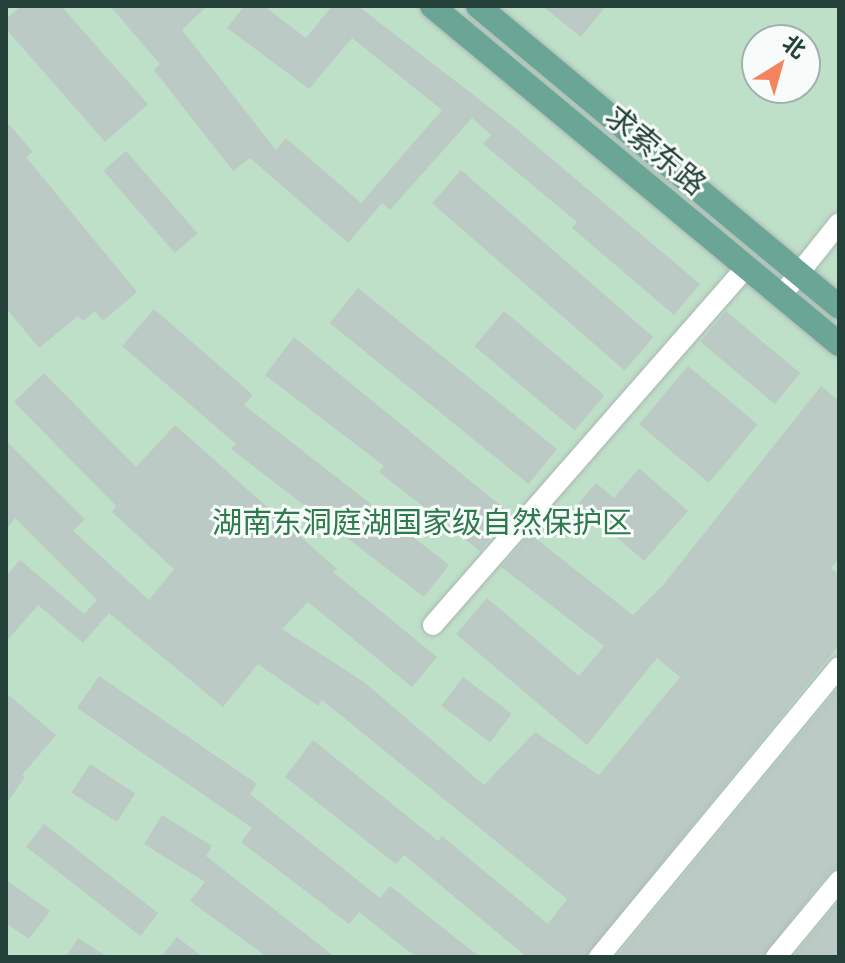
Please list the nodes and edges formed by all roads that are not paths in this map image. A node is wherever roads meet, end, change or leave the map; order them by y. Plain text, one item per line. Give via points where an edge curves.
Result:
1 (432, 6) edge
2 (478, 6) edge
3 (839, 223) edge
4 (746, 267) junction
5 (799, 274) junction
6 (781, 296) junction
7 (839, 307) edge
8 (839, 344) edge
9 (433, 625) dead end
10 (839, 667) edge
11 (839, 881) edge
12 (599, 957) edge
13 (776, 957) edge

1 - 4 main road, 求索东路
2 - 5 main road, 求索东路
3 - 5 street
4 - 6 main road, 求索东路
4 - 9 street
5 - 6 street
5 - 7 main road, 求索东路
6 - 8 main road, 求索东路
10 - 12 street
11 - 13 street

